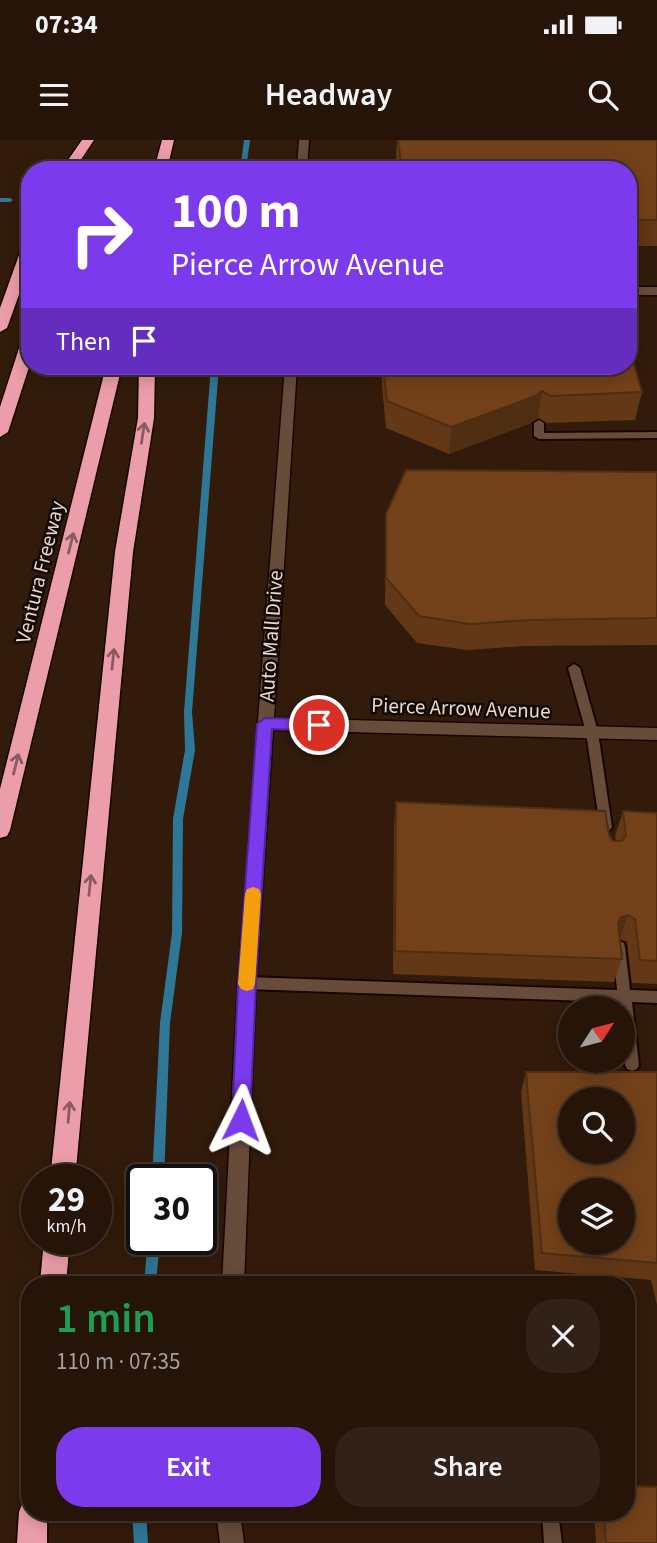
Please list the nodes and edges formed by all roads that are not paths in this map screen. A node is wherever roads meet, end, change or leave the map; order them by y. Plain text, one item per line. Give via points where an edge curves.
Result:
1 (88, 140) edge
2 (93, 140) edge
3 (167, 140) edge
4 (304, 140) edge
5 (73, 161) edge
6 (87, 161) edge
7 (162, 161) edge
8 (303, 161) edge
9 (21, 269) edge
10 (637, 291) edge
11 (657, 291) edge
12 (0, 328) edge
13 (21, 367) edge
14 (112, 375) edge
15 (147, 375) edge
16 (290, 375) edge
17 (539, 423) dead end
18 (0, 432) edge
19 (657, 435) edge
20 (574, 668) dead end
21 (265, 724) junction
22 (592, 732) junction
23 (657, 734) edge
24 (0, 830) edge
25 (608, 845) edge
26 (619, 947) edge
27 (247, 983) junction
28 (624, 996) joint
29 (635, 996) edge
30 (657, 997) edge
31 (64, 1164) edge
32 (56, 1255) edge
33 (54, 1276) edge
34 (233, 1276) edge
35 (33, 1521) edge
36 (229, 1521) edge
37 (551, 1521) edge
38 (32, 1543) edge
39 (232, 1543) edge
40 (553, 1543) edge

1 - 5 highway
2 - 6 highway
3 - 7 highway
4 - 8 street
9 - 12 highway
10 - 11 street
13 - 18 highway
24 -> 14 highway, Ventura Freeway
31 -> 15 highway via 124,551 146,418
16 - 21 street, Auto Mall Drive
17 - 19 lane via 539,436
20 - 22 lane
21 - 22 street, Pierce Arrow Avenue
21 - 27 street, Auto Mall Drive
22 - 23 street, Pierce Arrow Avenue
22 - 25 lane
26 - 28 lane
27 - 28 lane
27 - 34 street, Auto Mall Drive
29 - 30 lane
32 - 33 highway
35 - 38 highway
36 - 39 street
37 - 40 lane

